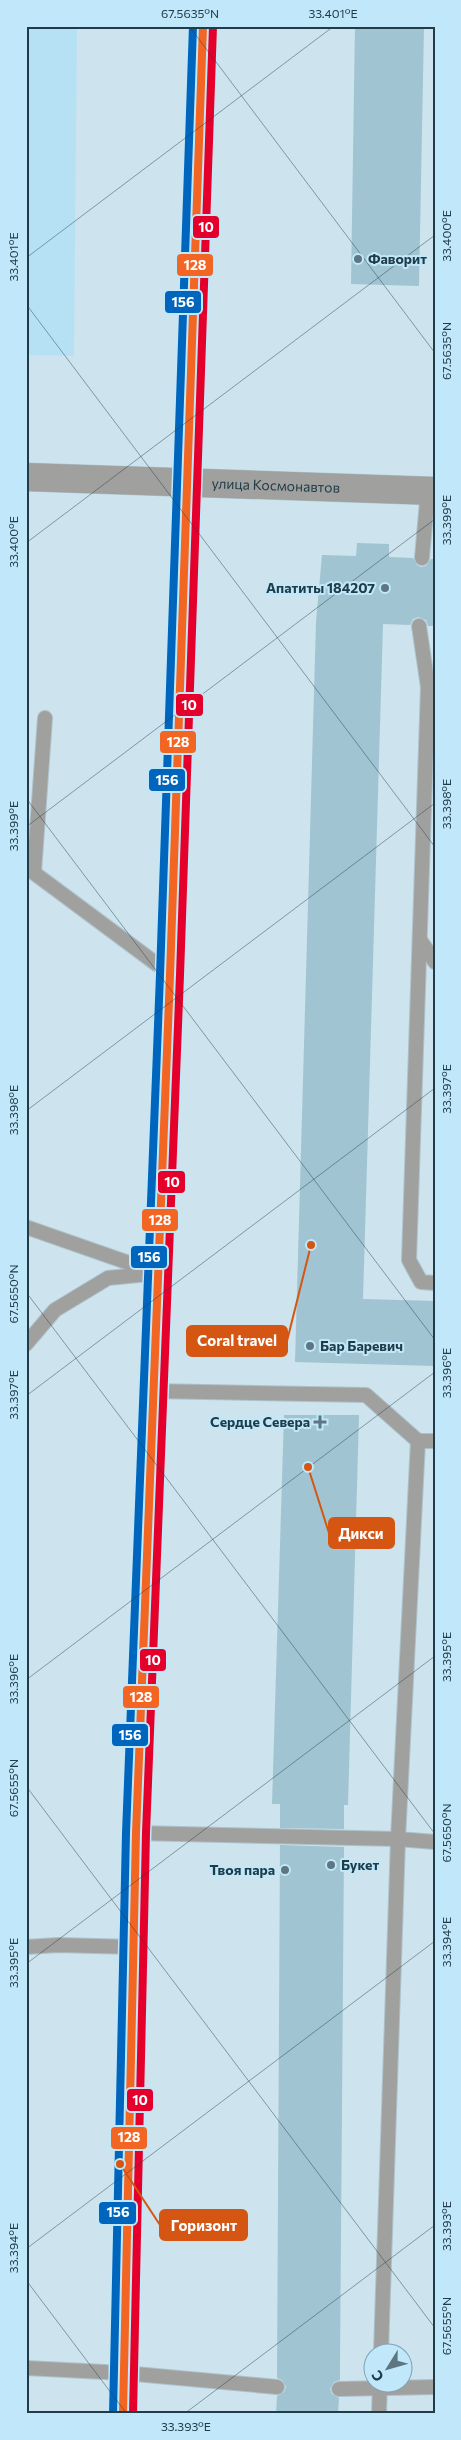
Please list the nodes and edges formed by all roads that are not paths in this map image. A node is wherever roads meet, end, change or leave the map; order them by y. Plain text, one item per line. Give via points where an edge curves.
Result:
1 (203, 26) edge
2 (26, 477) edge
3 (188, 483) junction
4 (432, 490) edge
5 (422, 558) dead end
6 (419, 626) dead end
7 (431, 687) edge
8 (45, 718) dead end
9 (30, 870) edge
10 (420, 940) junction
11 (435, 962) edge
12 (170, 975) junction
13 (26, 1227) edge
14 (159, 1273) junction
15 (435, 1283) edge
16 (26, 1344) edge
17 (154, 1391) junction
18 (418, 1441) junction
19 (435, 1442) edge
20 (136, 1833) junction
21 (398, 1839) junction
22 (435, 1842) edge
23 (26, 1947) edge
24 (134, 1948) junction
25 (381, 2342) edge
26 (26, 2368) edge
27 (124, 2373) junction
28 (414, 2386) edge
29 (277, 2387) dead end
30 (364, 2387) edge
31 (435, 2387) edge
32 (339, 2389) dead end
33 (380, 2392) edge
34 (123, 2414) edge
35 (379, 2414) edge

1 - 3 street
2 - 3 street, улица Космонавтов
3 - 4 street, улица Космонавтов
3 - 12 street
4 - 5 lane
6 - 7 lane
7 - 10 lane
8 - 9 lane
9 - 12 lane
10 - 11 lane
10 - 15 lane via 409,1260 421,1282
12 - 14 street
13 - 14 lane
14 - 16 lane via 108,1278 55,1310
14 - 17 street
17 - 18 lane via 366,1395
17 - 20 street
18 - 19 lane
18 - 21 lane
20 - 21 lane
20 - 24 street
21 - 22 lane
21 - 25 lane
23 - 24 lane
24 - 27 street
26 - 27 lane
27 - 29 lane
27 - 34 street
28 - 31 lane
30 - 32 lane
33 - 35 lane

